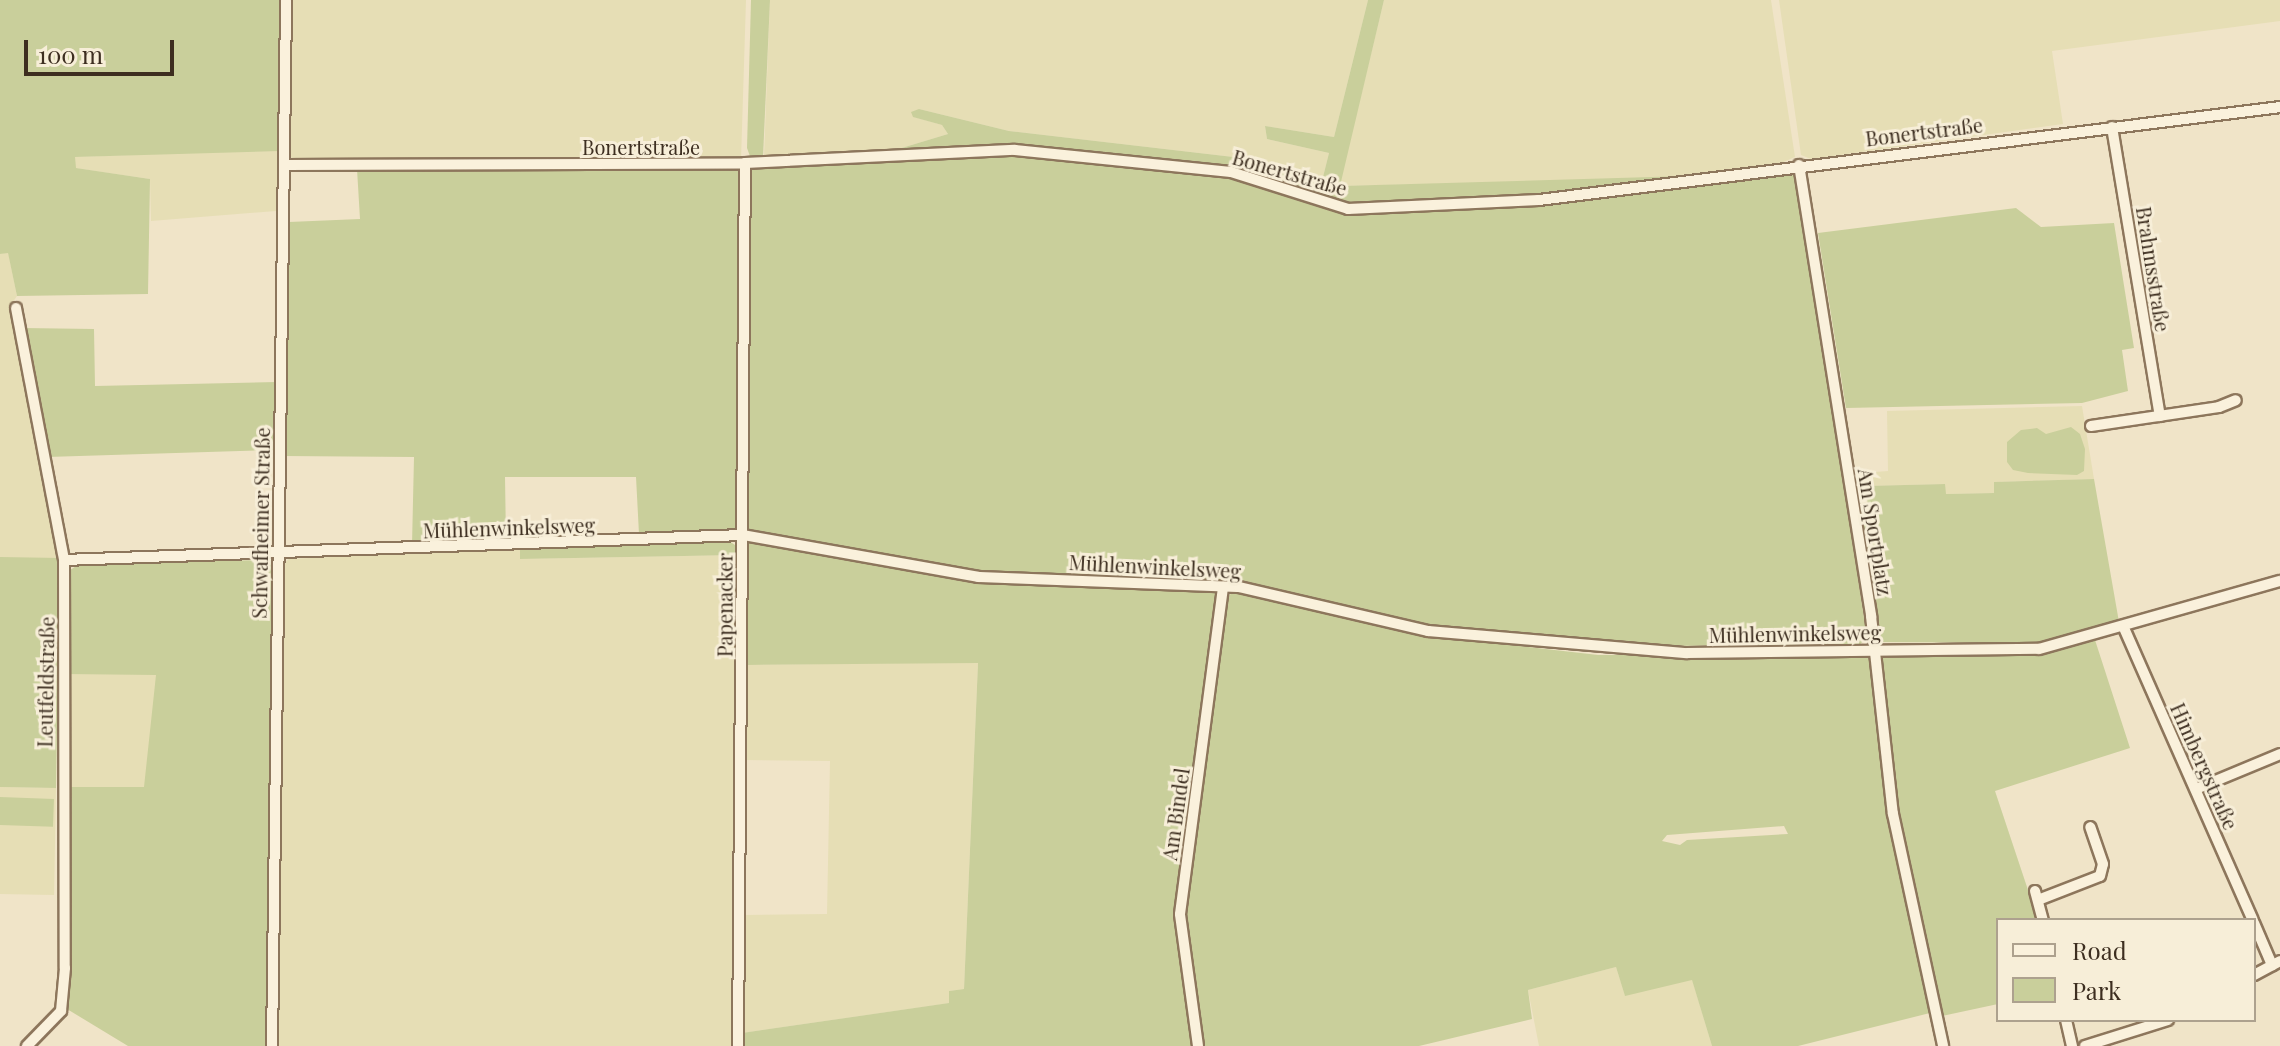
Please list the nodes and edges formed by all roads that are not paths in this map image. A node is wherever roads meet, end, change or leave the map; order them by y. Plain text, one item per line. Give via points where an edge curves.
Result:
1 (286, 0) edge
2 (2280, 107) edge
3 (2112, 127) junction
4 (745, 163) junction
5 (285, 165) junction
6 (1799, 165) junction
7 (16, 308) dead end
8 (2236, 400) dead end
9 (2160, 416) junction
10 (2091, 426) dead end
11 (743, 535) junction
12 (277, 554) junction
13 (64, 560) junction
14 (2280, 581) edge
15 (1223, 587) junction
16 (2124, 628) junction
17 (1874, 649) junction
18 (2280, 754) edge
19 (2196, 789) junction
20 (2090, 827) dead end
21 (2042, 918) edge
22 (2251, 918) edge
23 (2256, 927) edge
24 (2276, 963) edge
25 (2256, 974) edge
26 (2066, 1022) edge
27 (2162, 1022) edge
28 (27, 1046) edge
29 (272, 1046) edge
30 (738, 1046) edge
31 (1198, 1046) edge
32 (1943, 1046) edge
33 (2072, 1046) edge
34 (2085, 1046) edge

1 - 5 street, Schwafheimer Straße
2 - 3 street, Bonertstraße
3 - 6 street, Bonertstraße
3 - 9 street, Brahmsstraße
4 - 5 street, Bonertstraße
4 - 6 street, Bonertstraße via 1015,150 1231,172 1348,209 1539,200
4 - 11 street, Papenacker
5 - 12 street, Schwafheimer Straße
6 - 17 street, Am Sportplatz
7 - 13 street, Leutfeldstraße
8 - 9 street
9 - 10 street
11 - 12 street, Mühlenwinkelsweg
11 - 15 street, Mühlenwinkelsweg via 978,577
11 - 30 street, Papenacker
12 - 13 street, Mühlenwinkelsweg
12 - 29 street, Schwafheimer Straße
13 - 28 street, Leutfeldstraße via 65,968 61,1011
14 - 16 street, Mühlenwinkelsweg
15 - 17 street, Mühlenwinkelsweg via 1428,631 1498,640 1687,653
15 - 31 street, Am Bindel via 1180,914
16 - 17 street, Mühlenwinkelsweg via 2039,649
16 - 19 street, Himbergstraße
17 - 32 street, Am Sportplatz via 1893,814
18 - 19 street
19 - 22 street, Himbergstraße
20 - 21 street via 2103,864 2100,876 2036,896
23 - 24 street, Himbergstraße
24 - 25 street
26 - 33 street
27 - 34 street

